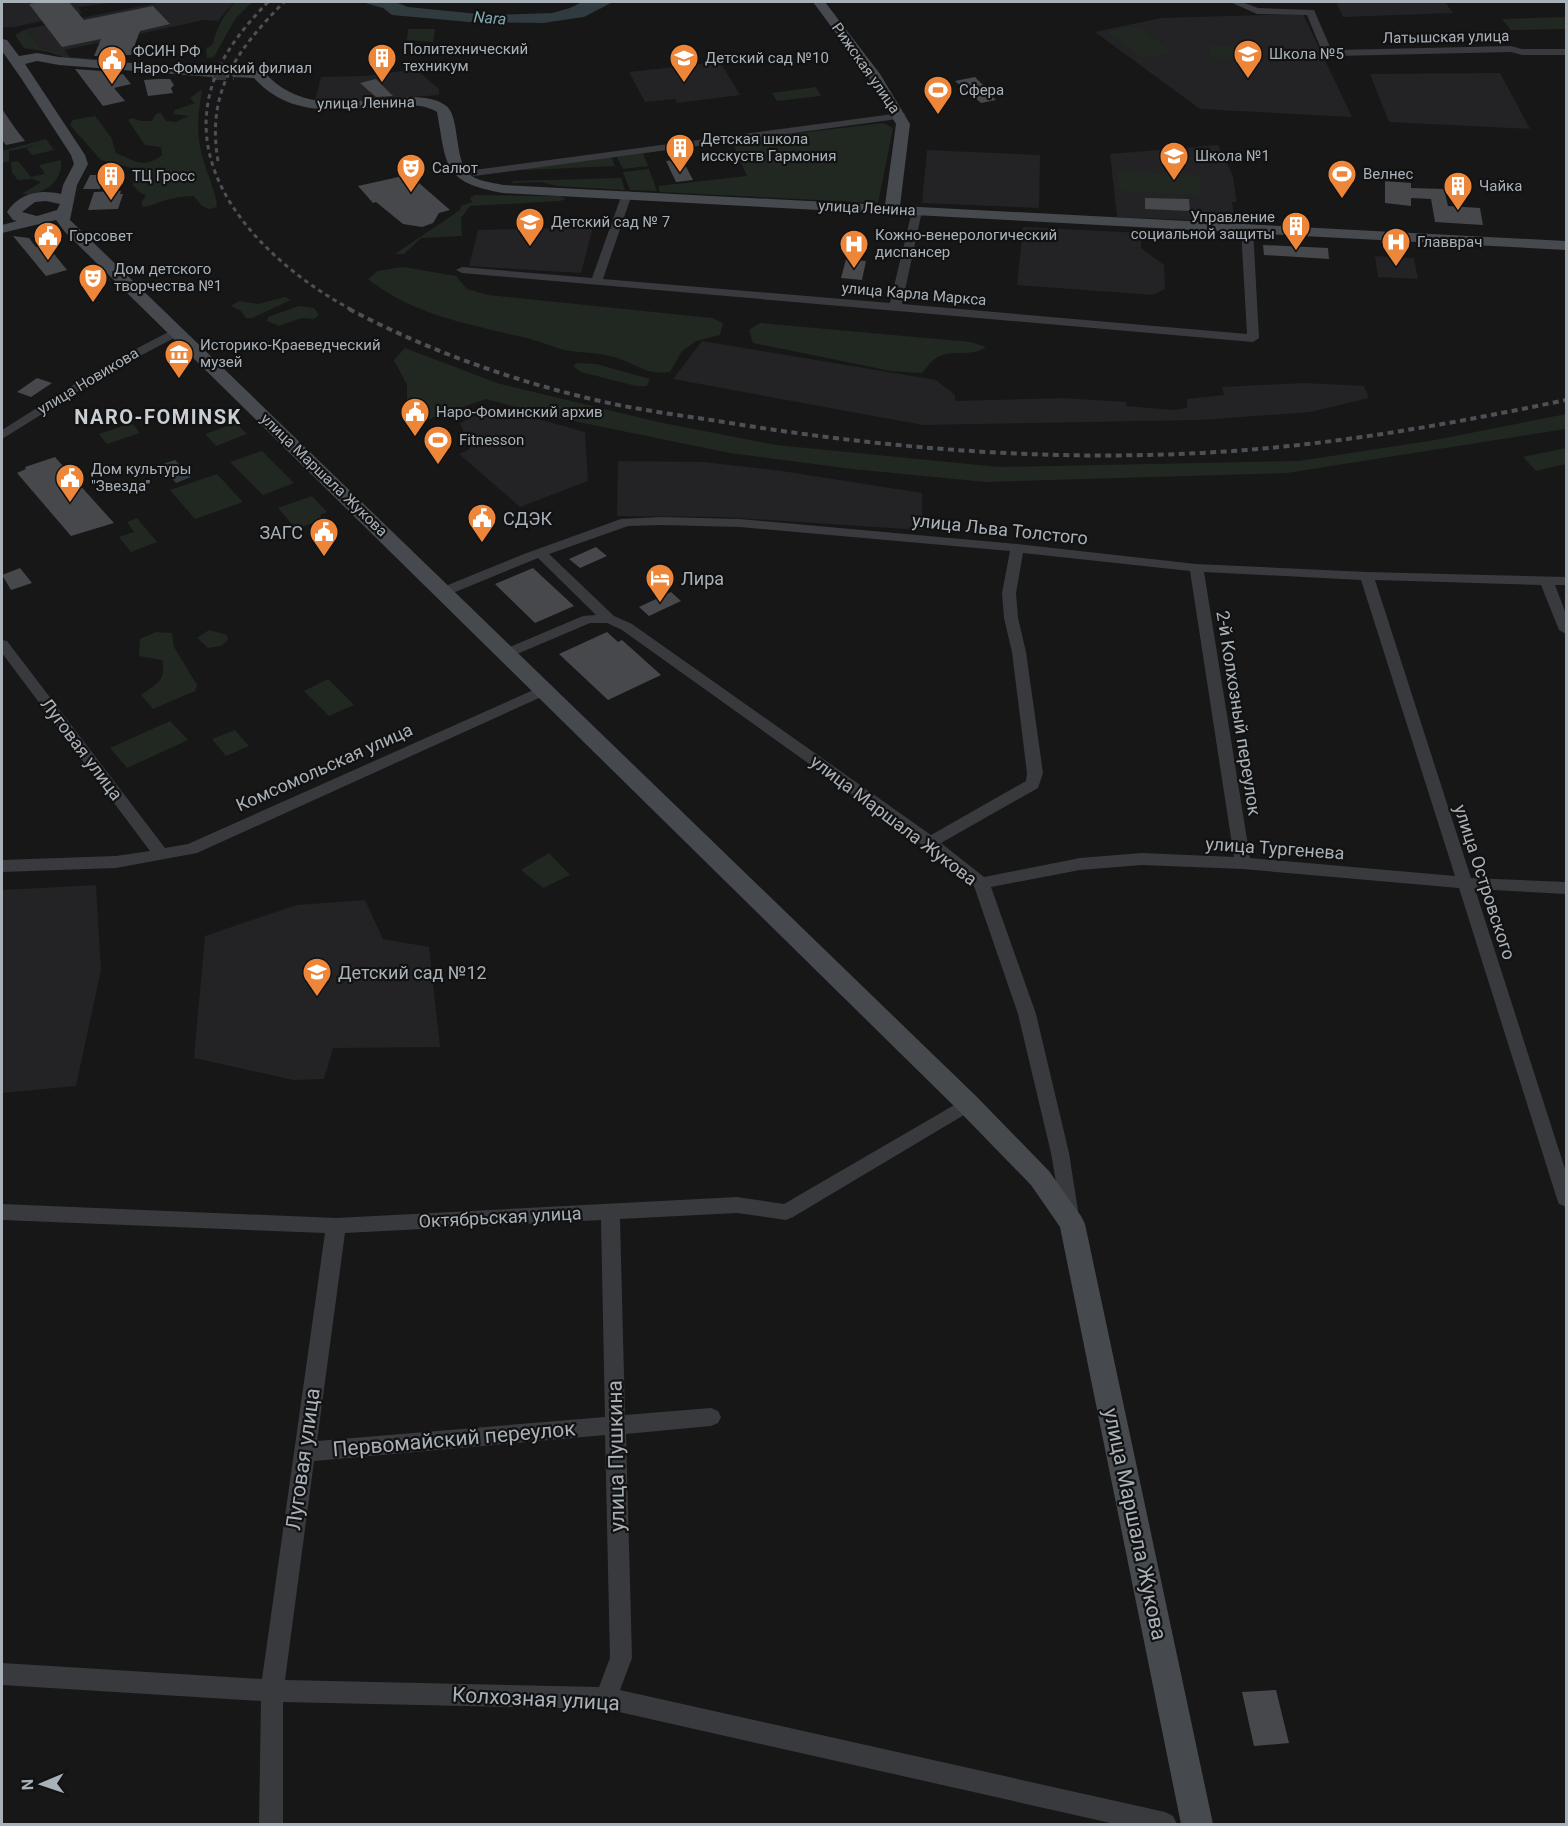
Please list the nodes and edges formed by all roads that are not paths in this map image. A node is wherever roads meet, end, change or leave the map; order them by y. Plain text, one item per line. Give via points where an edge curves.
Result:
1 (819, 2) edge
2 (1235, 2) edge
3 (1566, 52) edge
4 (26, 61) edge
5 (212, 73) tunnel mouth
6 (234, 73) tunnel mouth
7 (901, 116) junction
8 (474, 173) dead end
9 (70, 185) junction
10 (627, 194) junction
11 (46, 196) junction
12 (892, 209) junction
13 (917, 211) junction
14 (64, 212) junction
15 (9, 224) edge
16 (1247, 229) junction
17 (1566, 246) edge
18 (462, 270) dead end
19 (597, 280) junction
20 (895, 308) junction
21 (176, 332) junction
22 (2, 435) edge
23 (1017, 548) junction
24 (540, 553) junction
25 (1196, 568) junction
26 (1367, 576) junction
27 (1546, 580) junction
28 (1566, 581) edge
29 (443, 592) junction
30 (609, 619) junction
31 (1566, 630) edge
32 (2, 644) edge
33 (505, 654) junction
34 (543, 691) junction
35 (930, 842) junction
36 (162, 855) junction
37 (1243, 863) junction
38 (2, 866) edge
39 (981, 883) junction
40 (1465, 883) junction
41 (1566, 888) edge
42 (968, 1104) junction
43 (1566, 1199) edge
44 (610, 1211) junction
45 (2, 1212) edge
46 (1072, 1224) junction
47 (336, 1227) junction
48 (711, 1417) dead end
49 (615, 1425) junction
50 (304, 1452) junction
51 (2, 1674) edge
52 (272, 1691) junction
53 (606, 1698) junction
54 (271, 1824) edge
55 (1165, 1824) edge
56 (1197, 1824) edge

1 - 7 street, Рижская улица
2 - 3 street, Латышская улица via 1257,11 1311,12 1326,49 1335,53 1511,49
4 - 5 street
4 - 9 street via 78,155 81,164
6 - 10 street, улица Ленина via 258,74 279,94 314,105 406,101 435,104 444,110 461,175 477,184 503,189
7 - 8 street
7 - 12 street, Рижская улица
9 - 11 street
9 - 14 street
10 - 12 street, улица Ленина
10 - 19 street
11 - 14 street via 56,197
11 - 15 street via 24,201 15,209
12 - 13 street, улица Ленина
13 - 16 street, улица Ленина
13 - 20 street
14 - 15 street via 40,221
14 - 21 street, улица Маршала Жукова
16 - 17 street, улица Ленина
16 - 20 street, улица Карла Маркса via 1253,338
18 - 19 street, улица Карла Маркса
19 - 20 street, улица Карла Маркса
21 - 22 street, улица Новикова via 96,374
21 - 29 street, улица Маршала Жукова
23 - 24 street, улица Льва Толстого via 740,523 661,521 626,522
23 - 25 street, улица Льва Толстого
23 - 35 street via 1009,593 1035,773 1033,784
24 - 29 street, улица Льва Толстого
24 - 30 street, улица Маршала Жукова
25 - 26 street, улица Льва Толстого
25 - 37 street, 2-й Колхозный переулок
26 - 27 street, улица Льва Толстого
26 - 40 street, улица Островского
27 - 28 street, улица Льва Толстого
27 - 31 street
29 - 33 street, улица Маршала Жукова
30 - 33 street via 588,619
30 - 35 street, улица Маршала Жукова via 635,632
32 - 36 street, Луговая улица
33 - 34 street, улица Маршала Жукова
34 - 36 street, Комсомольская улица via 191,849
34 - 42 street, улица Маршала Жукова
35 - 39 street, улица Маршала Жукова
36 - 38 street, Комсомольская улица via 116,862
37 - 39 street, улица Тургенева via 1142,859 1080,864
37 - 40 street, улица Тургенева
39 - 46 street, улица Маршала Жукова via 1027,1014 1060,1153
40 - 41 street, улица Тургенева
40 - 43 street, улица Островского
42 - 44 street, Октябрьская улица via 786,1212 737,1205
42 - 46 street, улица Маршала Жукова via 1040,1178
44 - 47 street, Октябрьская улица
44 - 49 street, улица Пушкина
45 - 47 street, Октябрьская улица
46 - 56 street, улица Маршала Жукова
47 - 50 street, Луговая улица
48 - 49 street, Первомайский переулок
49 - 50 street, Первомайский переулок
49 - 53 street, улица Пушкина via 621,1658
50 - 52 street, Луговая улица
51 - 52 street, Колхозная улица
52 - 53 street, Колхозная улица
52 - 54 street, Луговая улица
53 - 55 street, Колхозная улица

